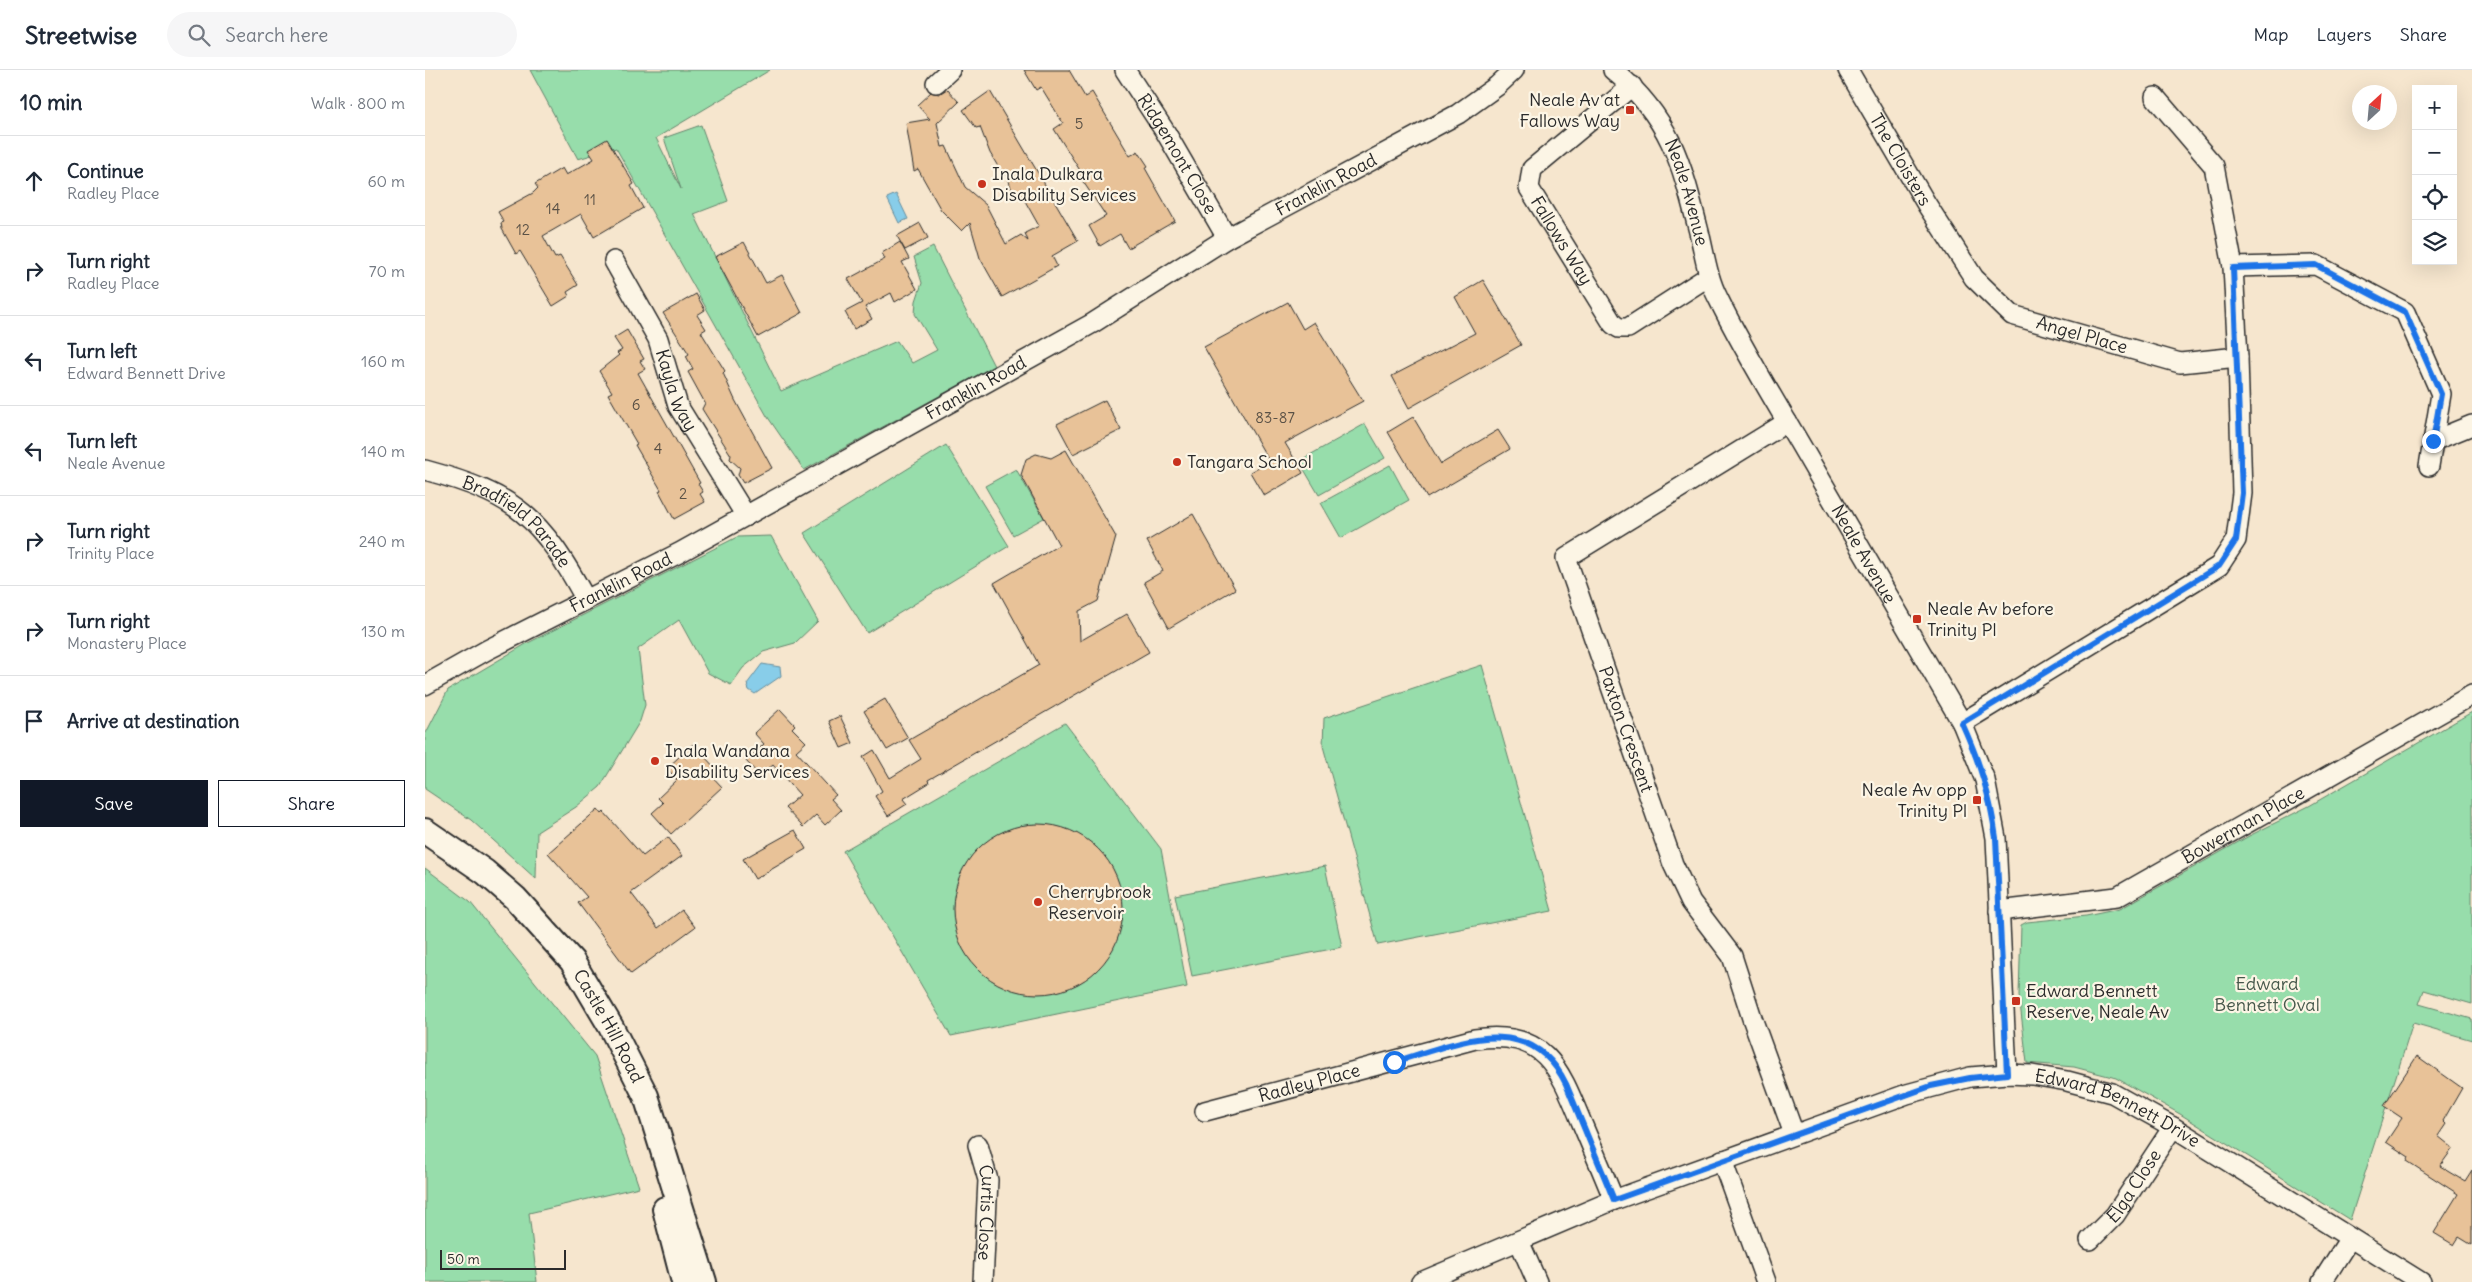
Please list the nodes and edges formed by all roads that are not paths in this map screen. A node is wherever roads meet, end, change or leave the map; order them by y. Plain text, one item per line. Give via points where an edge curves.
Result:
1 (950, 70) edge
2 (1125, 70) edge
3 (1514, 70) edge
4 (1613, 70) edge
5 (1848, 70) edge
6 (936, 83) dead end
7 (1632, 86) junction
8 (2155, 97) dead end
9 (1227, 238) junction
10 (1956, 247) joint
11 (614, 261) dead end
12 (2233, 268) junction
13 (1709, 276) junction
14 (2238, 357) junction
15 (1787, 422) junction
16 (2472, 425) edge
17 (2433, 441) junction
18 (2429, 466) dead end
19 (425, 470) edge
20 (745, 516) junction
21 (586, 600) junction
22 (425, 685) edge
23 (2472, 695) edge
24 (1962, 723) junction
25 (425, 831) edge
26 (425, 850) edge
27 (1999, 911) junction
28 (2007, 1074) junction
29 (1205, 1112) dead end
30 (2173, 1127) junction
31 (1794, 1134) junction
32 (978, 1145) dead end
33 (1722, 1160) junction
34 (1614, 1200) junction
35 (2350, 1238) junction
36 (1519, 1240) junction
37 (2090, 1240) dead end
38 (684, 1282) edge
39 (704, 1282) edge
40 (983, 1282) edge
41 (1421, 1282) edge
42 (1537, 1282) edge
43 (1766, 1282) edge
44 (2322, 1282) edge
45 (2421, 1282) edge

1 - 6 street
2 - 9 street, Ridgemont Close
3 - 9 street, Franklin Road via 1458,114
4 - 7 street, Neale Avenue
5 - 10 street, The Cloisters via 1927,205
7 - 13 street, Neale Avenue via 1663,126 1677,153
7 - 13 street, Fallows Way via 1532,169 1529,188 1613,324 1619,328 1628,328
8 - 12 street via 2214,166
9 - 20 street, Franklin Road via 1093,323
10 - 14 street, Angel Place via 1974,278 2012,315 2180,363
11 - 20 street, Kayla Way via 658,339 678,406
12 - 14 street
12 - 17 street via 2316,265 2405,312 2441,394
13 - 15 street, Neale Avenue via 1717,297
14 - 24 street via 2242,493 2236,540 2219,566
15 - 24 street, Neale Avenue
15 - 31 street, Paxton Crescent via 1566,558 1673,864 1691,902 1732,956
16 - 17 street
17 - 18 street
19 - 21 street, Bradfield Parade via 489,491 524,513 557,549
20 - 21 street, Franklin Road
21 - 22 street, Franklin Road
23 - 27 street, Bowerman Place via 2117,897
24 - 27 street, Neale Avenue via 1992,806
25 - 39 main road, Castle Hill Road via 485,872 515,898 572,961 646,1096
26 - 38 main road, Castle Hill Road via 479,887 539,946 562,974 613,1062 633,1106 656,1174
27 - 28 street, Neale Avenue
28 - 30 street, Edward Bennett Drive via 2067,1081 2111,1092
28 - 31 street, Edward Bennett Drive via 1931,1086
29 - 34 street, Radley Place via 1475,1039 1506,1037 1542,1053 1560,1072
30 - 35 street, Edward Bennett Drive
30 - 37 street, Elga Close via 2115,1215
31 - 33 street, Edward Bennett Drive
32 - 40 street, Curtis Close via 989,1180
33 - 34 street, Edward Bennett Drive
33 - 43 street
34 - 36 street, Edward Bennett Drive
35 - 44 street
35 - 45 street, Edward Bennett Drive
36 - 41 street, Edward Bennett Drive
36 - 42 street

